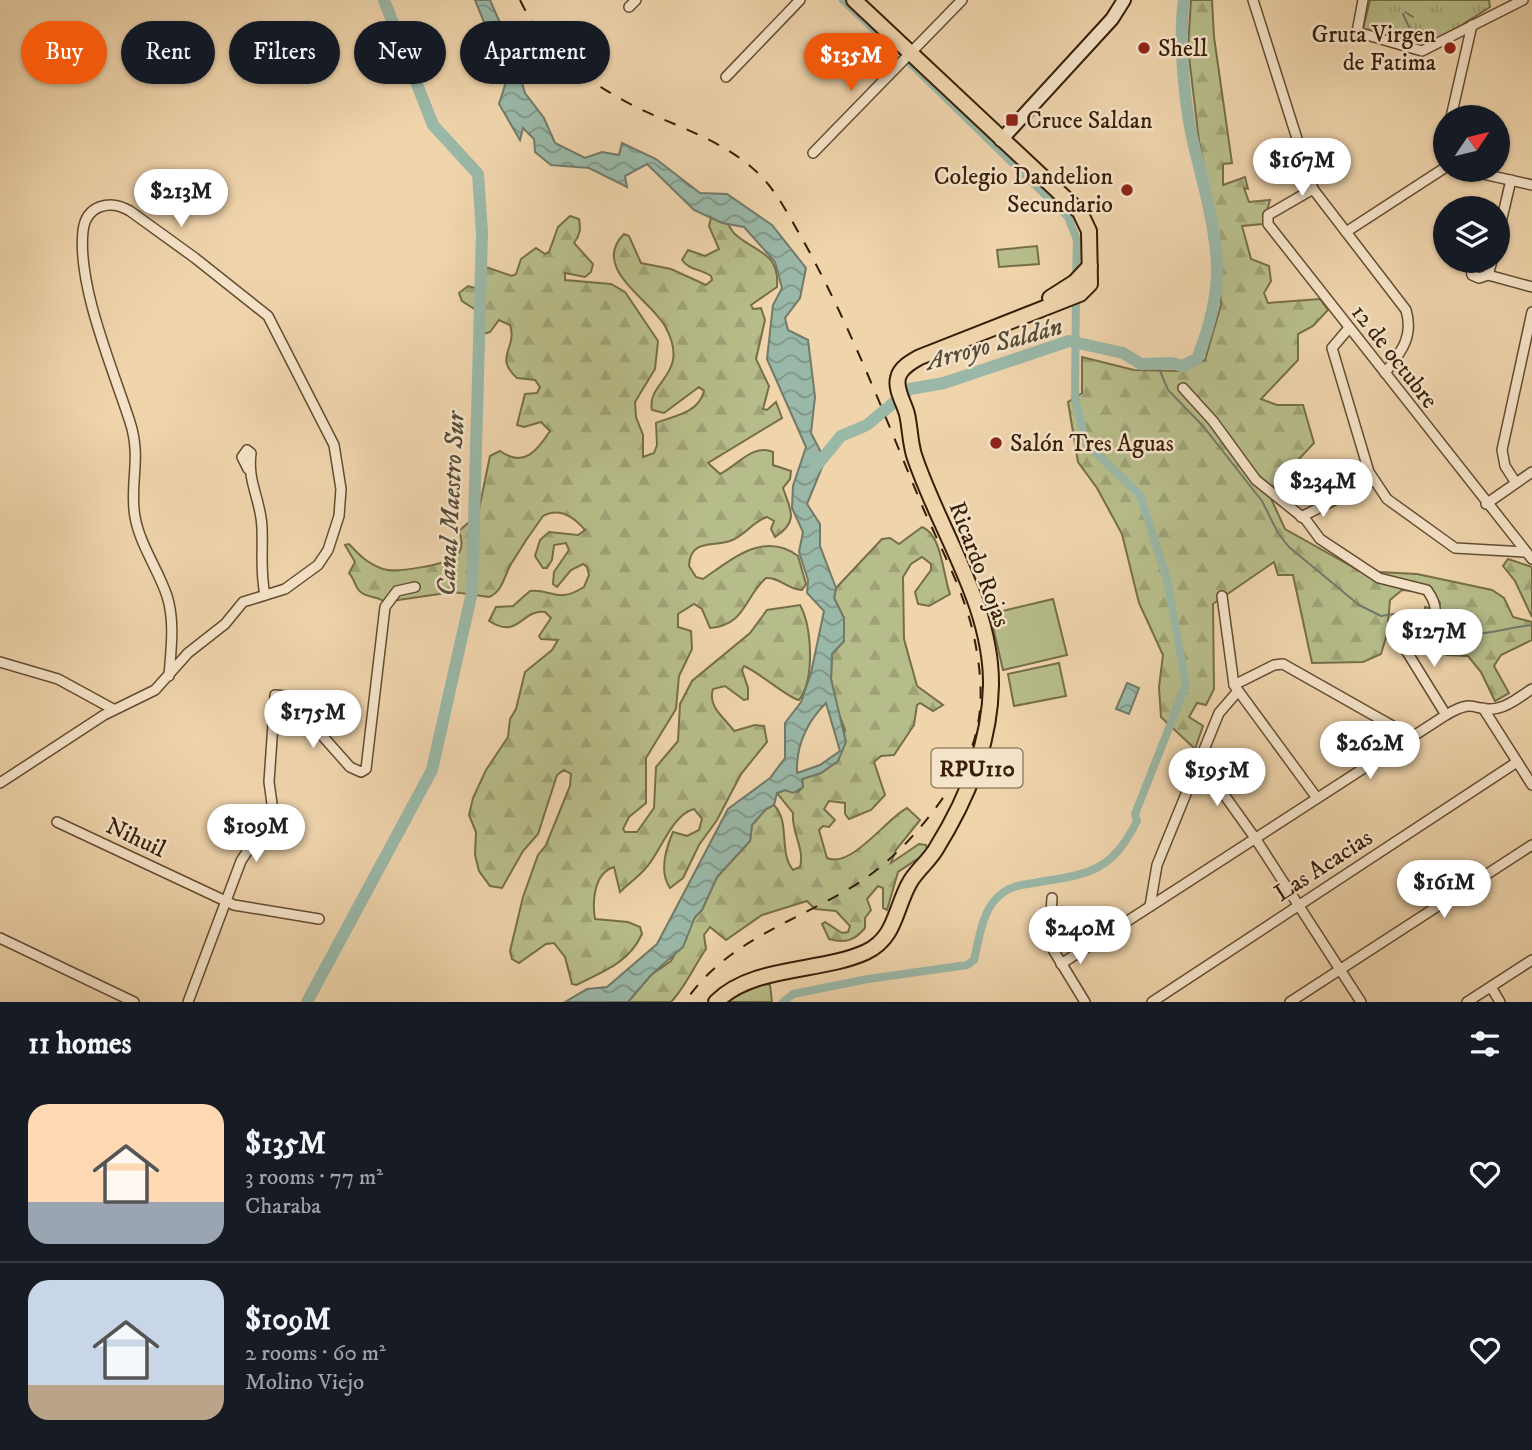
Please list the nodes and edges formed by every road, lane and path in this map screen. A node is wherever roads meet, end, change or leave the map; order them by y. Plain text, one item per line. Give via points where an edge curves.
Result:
1 (800, 0) edge
2 (854, 0) edge
3 (962, 0) edge
4 (1124, 0) edge
5 (1253, 0) edge
6 (1363, 0) edge
7 (1523, 0) edge
8 (1472, 25) junction
9 (910, 53) junction
10 (726, 77) dead end
11 (1454, 105) edge
12 (1001, 140) junction
13 (813, 153) dead end
14 (1433, 175) edge
15 (1511, 180) joint
16 (1532, 185) edge
17 (1313, 189) junction
18 (1507, 196) edge
19 (1346, 232) junction
20 (1472, 273) edge
21 (1488, 275) joint
22 (1532, 287) edge
23 (1532, 312) edge
24 (1349, 328) junction
25 (1385, 373) junction
26 (1183, 388) dead end
27 (248, 469) dead end
28 (1532, 472) edge
29 (1372, 481) junction
30 (1516, 483) junction
31 (1486, 504) junction
32 (1301, 517) junction
33 (1529, 556) edge
34 (415, 587) dead end
35 (265, 594) junction
36 (1222, 596) dead end
37 (0, 662) edge
38 (169, 676) junction
39 (1236, 688) junction
40 (1532, 689) edge
41 (1483, 708) junction
42 (113, 709) junction
43 (1446, 715) junction
44 (1412, 737) junction
45 (1200, 761) junction
46 (1517, 762) junction
47 (4, 776) edge
48 (0, 783) edge
49 (1532, 785) edge
50 (1317, 798) junction
51 (57, 822) dead end
52 (1255, 838) junction
53 (1532, 845) edge
54 (1052, 898) dead end
55 (227, 902) junction
56 (1297, 905) junction
57 (1150, 906) junction
58 (319, 919) dead end
59 (0, 938) edge
60 (1532, 960) edge
61 (1061, 964) junction
62 (1339, 970) junction
63 (1490, 987) junction
64 (134, 1002) edge
65 (188, 1002) edge
66 (716, 1002) edge
67 (1085, 1002) edge
68 (1152, 1002) edge
69 (1290, 1002) edge
70 (1361, 1002) edge
71 (1467, 1002) edge
72 (1500, 1002) edge

1 - 10 street
2 - 9 main road
3 - 9 street
4 - 12 main road via 1112,19
5 - 17 street
6 - 8 street via 1357,32 1418,51
7 - 8 street
8 - 11 street
9 - 12 main road
9 - 13 street
12 - 66 main road, Ricardo Rojas / RPU110 via 1083,216 1090,266 1067,287 1006,321 912,361 900,372 897,384 914,454 986,640 990,703 978,765 936,849 909,883 895,921 877,945 852,957 744,984
14 - 19 street
15 - 16 street
15 - 18 street
17 - 19 street
17 - 24 street, 12 de octubre via 1268,215 1266,221
19 - 25 street via 1399,300 1409,320 1408,341
20 - 21 street via 1479,278
21 - 22 street
23 - 30 street via 1502,450
24 - 25 street, 12 de octubre
24 - 29 street via 1332,348
25 - 31 street, 12 de octubre
26 - 32 street via 1256,480
27 - 35 street via 261,516
28 - 30 street
29 - 32 street
29 - 33 street via 1387,499 1455,548
30 - 31 street
31 - 33 street, 12 de octubre
32 - 43 street via 1320,539 1379,578 1427,590 1434,608 1428,624 1407,636 1404,647
34 - 55 street via 397,591 385,607 366,769 361,772 350,766 282,693 275,695 269,789 273,811 244,854
35 - 38 street via 239,606
35 - 38 street via 291,586 318,565 328,550 341,505 334,446 265,312 130,211 102,205 85,220 84,259 104,343 133,430 136,523 170,608
36 - 39 street
37 - 42 street via 58,679
38 - 42 street via 147,695
39 - 44 street via 1283,664
39 - 45 street via 1224,704
39 - 50 street
40 - 41 street via 1502,708
41 - 43 street via 1466,704
41 - 46 street
42 - 47 street
43 - 44 street
44 - 50 street
45 - 52 street
45 - 57 street via 1157,865
46 - 49 street
46 - 56 street, Las Acacias
47 - 48 street
50 - 52 street
51 - 55 street, Nihuil
52 - 56 street
52 - 57 street
53 - 62 street
54 - 61 street via 1048,937
55 - 58 street, Nihuil
55 - 65 street
56 - 62 street
56 - 68 street, Las Acacias
57 - 61 street
59 - 64 street
60 - 63 street
61 - 67 street
62 - 69 street
62 - 70 street
63 - 71 street
63 - 72 street

